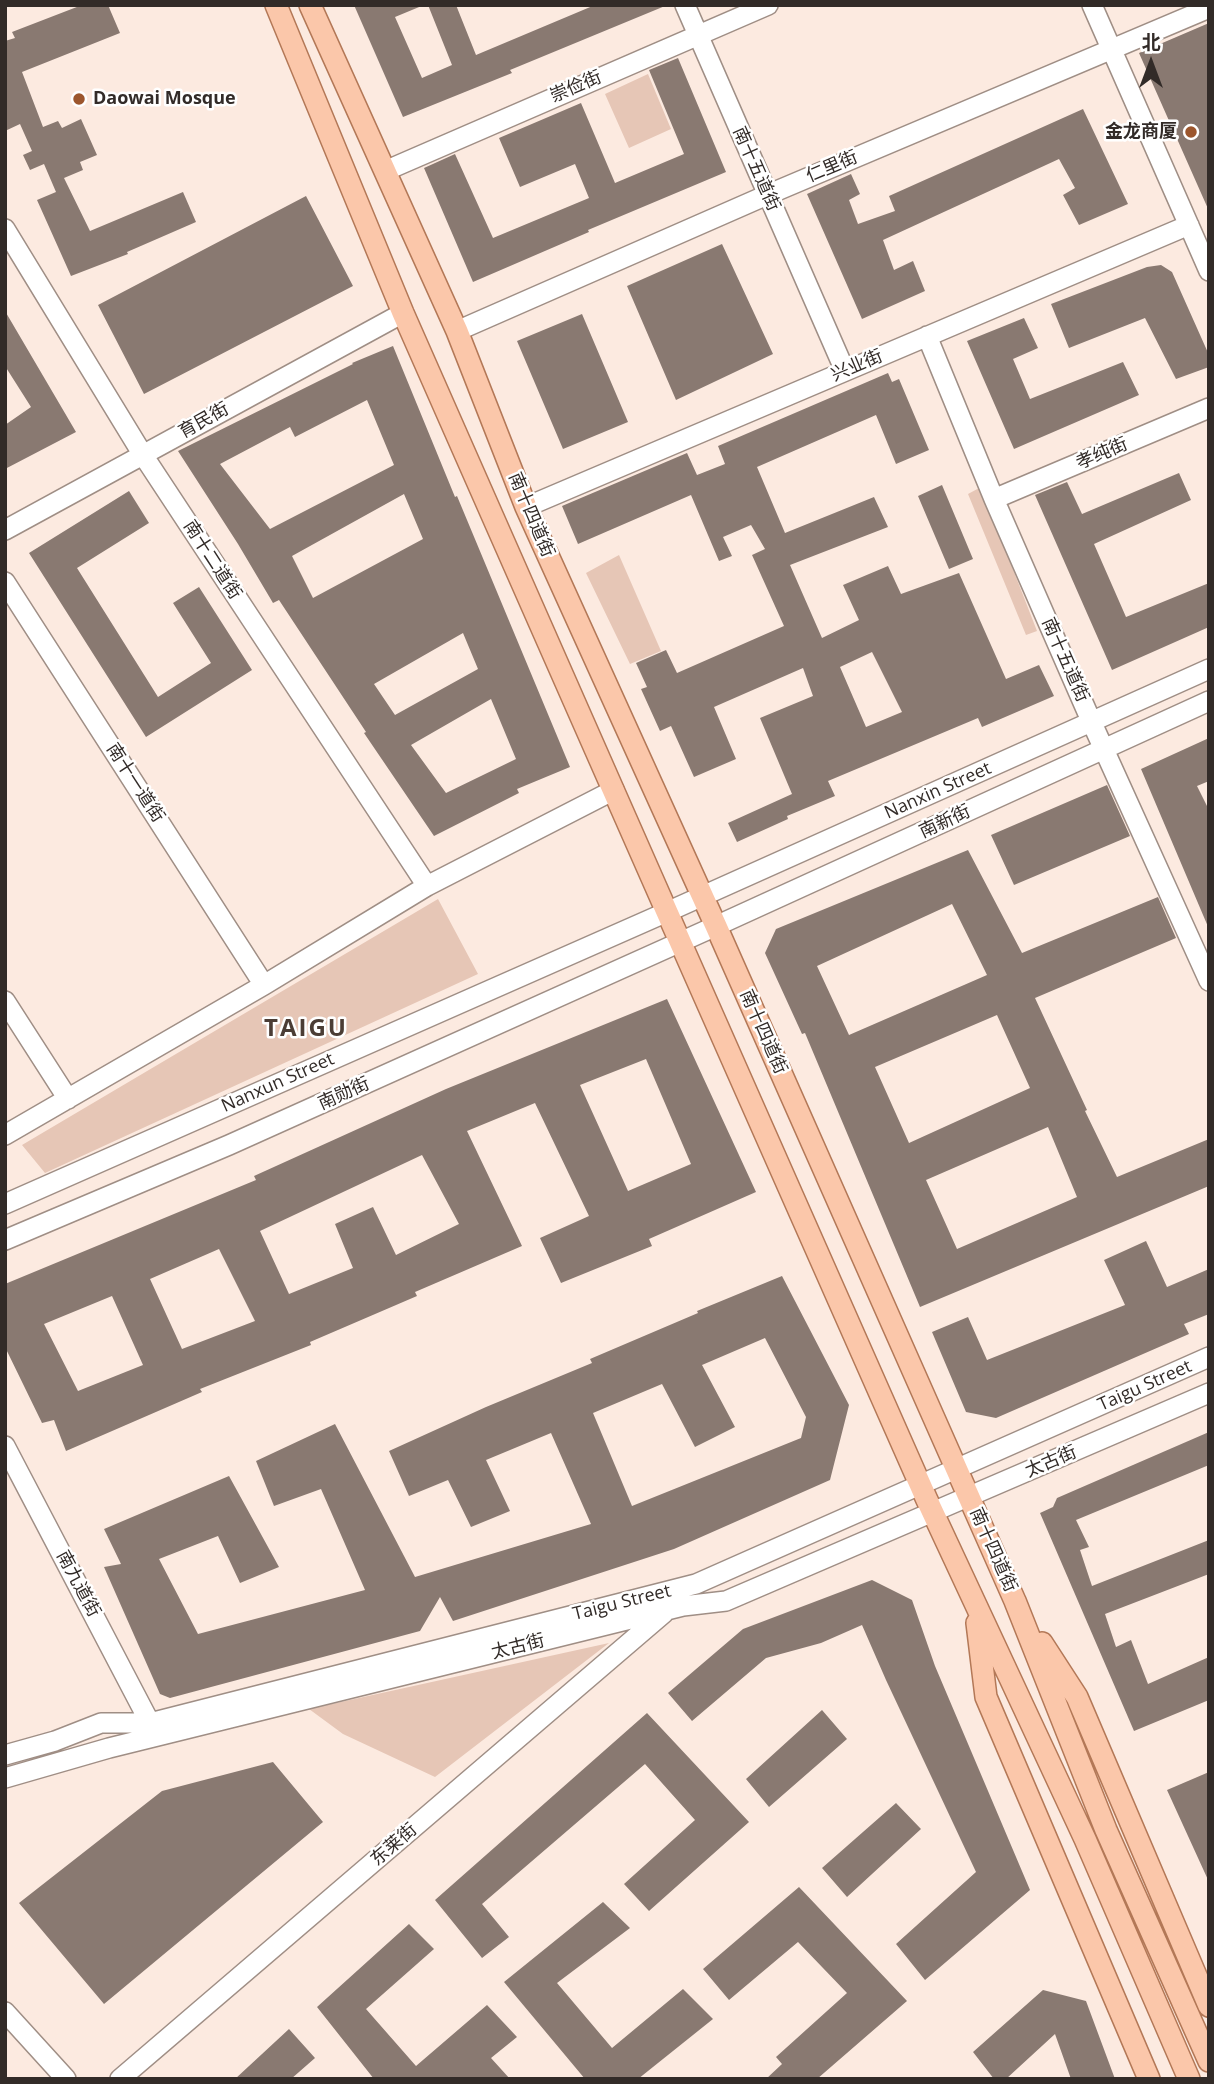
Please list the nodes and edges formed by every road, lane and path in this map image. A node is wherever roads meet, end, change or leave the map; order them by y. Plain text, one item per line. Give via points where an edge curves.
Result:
1 (276, 5) edge
2 (311, 5) edge
3 (685, 5) edge
4 (768, 5) edge
5 (1093, 5) edge
6 (1209, 8) edge
7 (698, 35) junction
8 (1112, 51) junction
9 (384, 171) junction
10 (767, 195) junction
11 (1189, 225) junction
12 (5, 229) edge
13 (1209, 271) edge
14 (403, 313) junction
15 (457, 331) junction
16 (927, 336) junction
17 (845, 371) junction
18 (1209, 408) edge
19 (143, 455) junction
20 (994, 499) junction
21 (526, 507) junction
22 (5, 530) edge
23 (5, 582) edge
24 (1209, 669) edge
25 (1209, 701) edge
26 (1092, 723) junction
27 (1104, 748) junction
28 (614, 790) junction
29 (427, 886) junction
30 (703, 896) junction
31 (667, 912) junction
32 (716, 926) junction
33 (680, 943) junction
34 (1209, 981) edge
35 (264, 985) junction
36 (5, 1001) edge
37 (68, 1099) junction
38 (5, 1135) edge
39 (5, 1204) edge
40 (5, 1240) edge
41 (1209, 1357) edge
42 (1209, 1393) edge
43 (5, 1446) edge
44 (957, 1469) junction
45 (920, 1485) junction
46 (969, 1497) junction
47 (933, 1513) junction
48 (1015, 1601) junction
49 (974, 1604) junction
50 (667, 1610) junction
51 (150, 1723) junction
52 (5, 1755) edge
53 (5, 1778) edge
54 (1209, 2006) edge
55 (5, 2012) edge
56 (1209, 2061) edge
57 (66, 2079) edge
58 (120, 2079) edge
59 (1149, 2079) edge
60 (1189, 2079) edge

1 - 14 main road
2 - 9 main road, 南十四道街
3 - 7 street, 南十五道街
4 - 7 street, 崇俭街
5 - 8 street
6 - 8 street, 仁里街
7 - 9 street, 崇俭街
7 - 10 street, 南十五道街
8 - 10 street, 仁里街
8 - 11 street
9 - 15 main road, 南十四道街
10 - 15 street, 仁里街
10 - 17 street, 南十五道街
11 - 13 street
11 - 16 street, 兴业街
12 - 19 street, 南十二道街
14 - 19 street, 育民街
14 - 28 main road
15 - 21 main road, 南十四道街
16 - 17 street, 兴业街
16 - 20 street, 南十五道街
17 - 21 street, 兴业街
18 - 20 street, 孝纯街
19 - 22 street, 育民街
19 - 29 street, 南十二道街
20 - 26 street, 南十五道街
21 - 30 main road, 南十四道街
23 - 35 street, 南十一道街
24 - 26 street, Nanxin Street
25 - 27 street, 南新街
26 - 27 street, 南十五道街
26 - 30 street, Nanxin Street
27 - 32 street, 南新街
27 - 34 street, 南十五道街
28 - 29 street
28 - 31 main road
29 - 35 street
30 - 31 street, Nanxin Street
30 - 32 main road, 南十四道街
31 - 33 main road
31 - 39 street, Nanxun Street
32 - 33 street, 南新街
32 - 44 main road, 南十四道街
33 - 40 street, 南勋街
33 - 45 main road
35 - 37 street
36 - 37 street
37 - 38 street
41 - 44 street, Taigu Street
42 - 46 street, 太古街
43 - 51 street, 南九道街
44 - 45 street, Taigu Street
44 - 46 main road, 南十四道街
45 - 47 main road
45 - 51 street, Taigu Street via 696,1584
46 - 47 street, 太古街
46 - 48 main road, 南十四道街
47 - 49 main road
47 - 50 street, 太古街 via 726,1601
48 - 54 main road via 1077,1697
48 - 56 main road, 南十四道街 via 1106,1830
49 - 59 main road via 986,1697
49 - 60 main road
50 - 53 street, 太古街
50 - 58 street, 东莱街
51 - 52 street, Taigu Street via 101,1723
55 - 57 street

